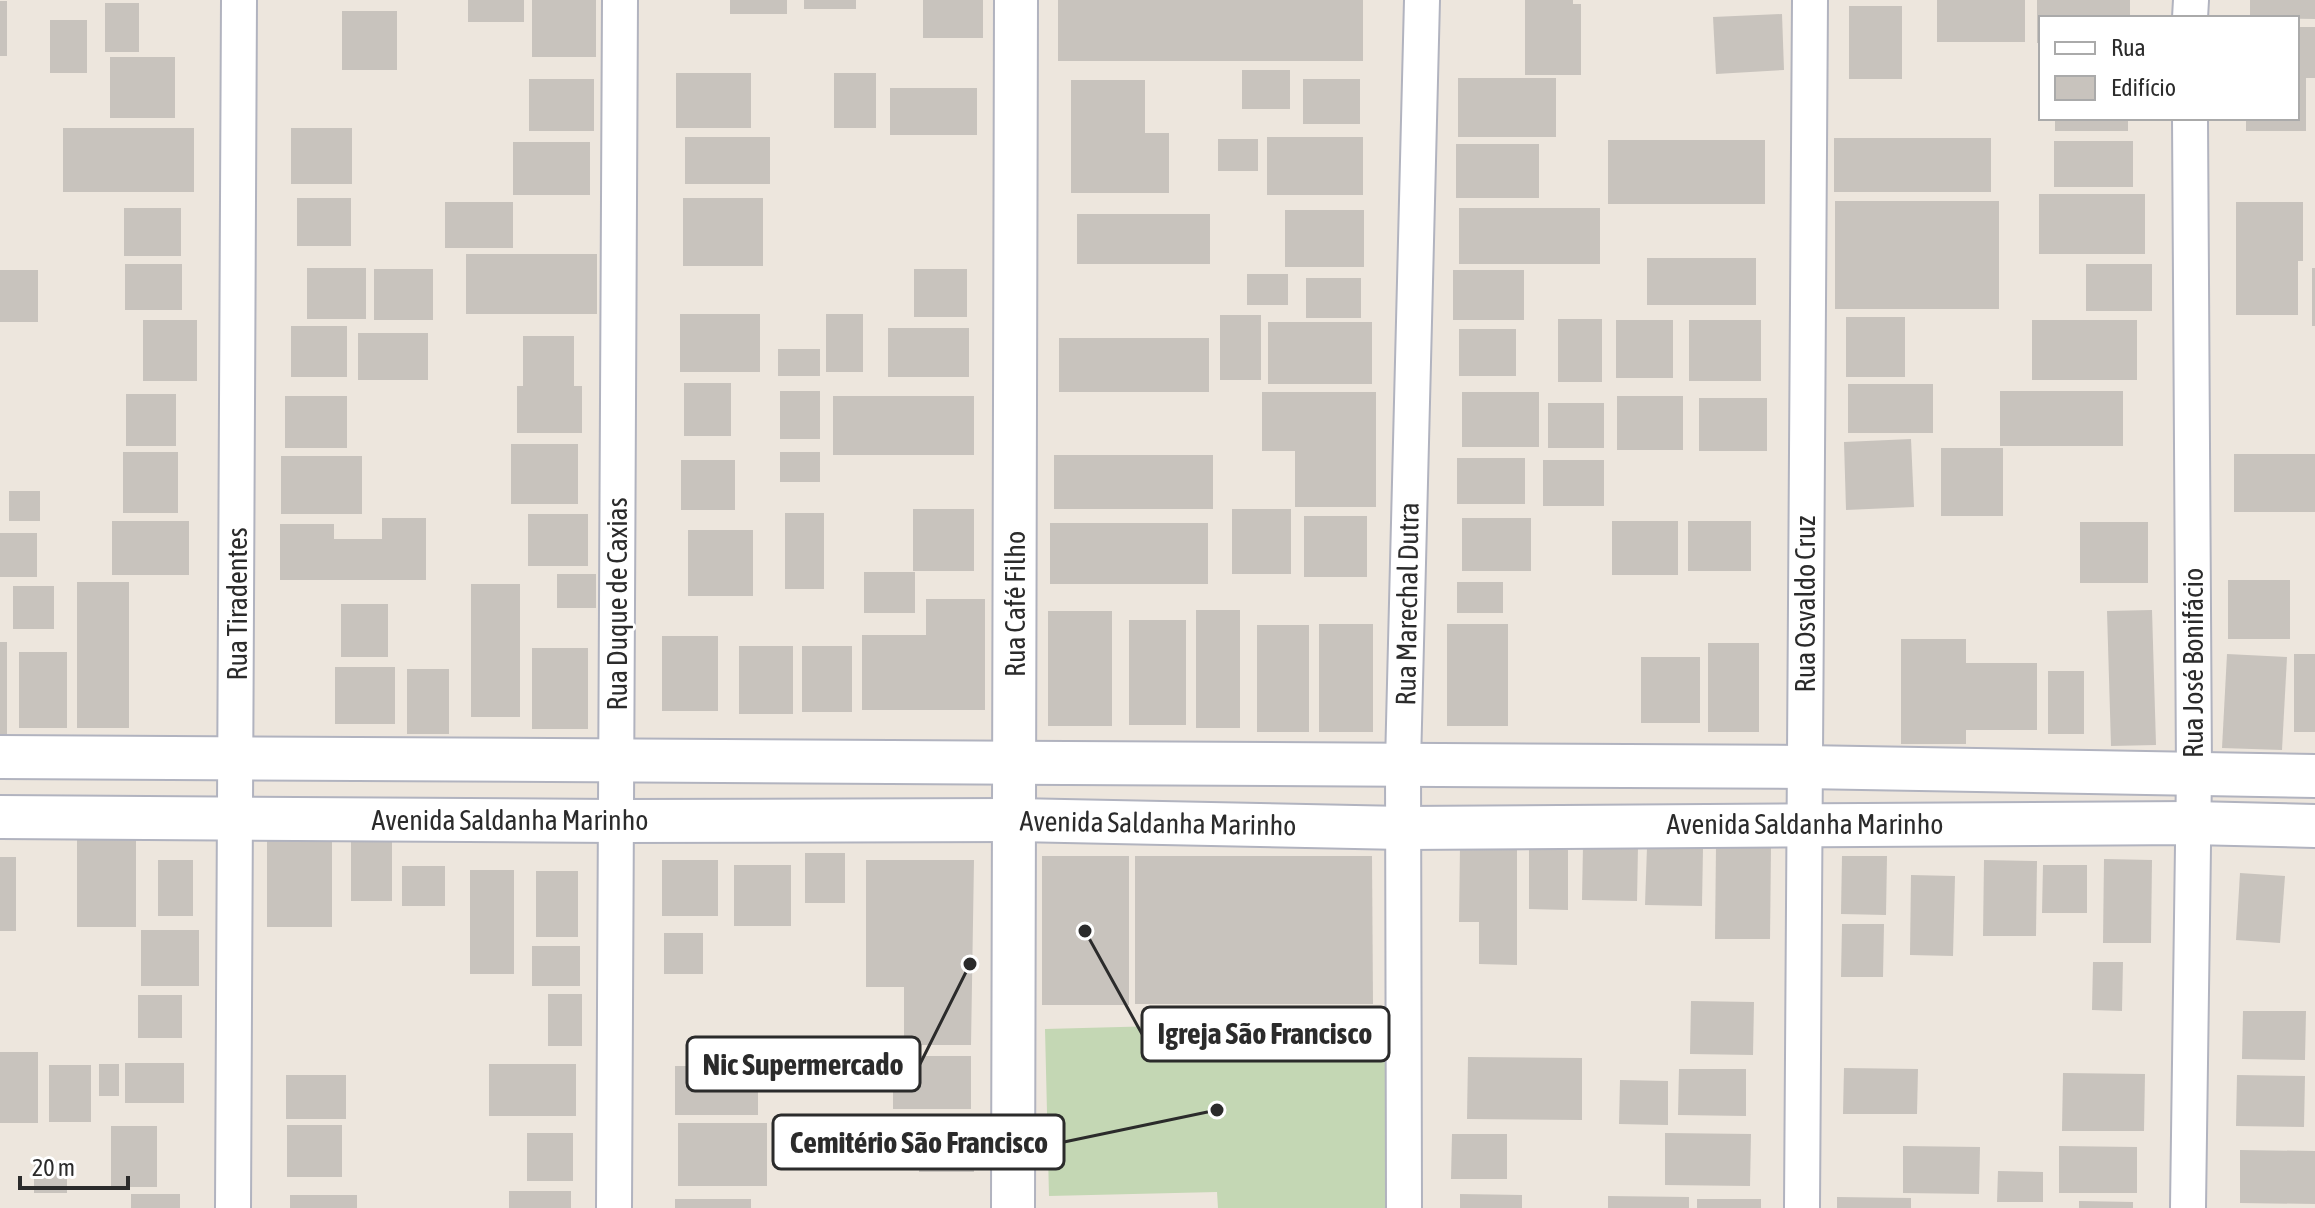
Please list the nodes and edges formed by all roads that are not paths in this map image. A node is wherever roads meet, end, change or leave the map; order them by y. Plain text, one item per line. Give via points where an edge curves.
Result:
1 (239, 0) edge
2 (620, 0) edge
3 (1016, 0) edge
4 (1422, 0) edge
5 (1810, 0) edge
6 (2190, 120) edge
7 (0, 757) edge
8 (236, 758) junction
9 (616, 760) junction
10 (1015, 762) junction
11 (1403, 764) junction
12 (1804, 767) junction
13 (2194, 773) junction
14 (2315, 776) edge
15 (0, 817) edge
16 (235, 818) junction
17 (1013, 820) junction
18 (615, 821) junction
19 (2192, 823) junction
20 (1805, 824) junction
21 (2315, 826) edge
22 (1403, 828) junction
23 (233, 1208) edge
24 (614, 1208) edge
25 (1013, 1208) edge
26 (1404, 1208) edge
27 (1802, 1208) edge
28 (2188, 1208) edge

1 - 8 street, Rua Tiradentes
2 - 9 street, Rua Duque de Caxias
3 - 10 street, Rua Café Filho
4 - 11 street, Rua Marechal Dutra
5 - 12 street, Rua Osvaldo Cruz
6 - 13 street, Rua José Bonifácio
7 - 8 street, Avenida Saldanha Marinho
8 - 9 street, Avenida Saldanha Marinho
8 - 16 street, Rua Tiradentes
9 - 10 street, Avenida Saldanha Marinho
9 - 18 street, Rua Duque de Caxias
10 - 11 street, Avenida Saldanha Marinho
10 - 17 street, Rua Café Filho
11 - 12 street, Avenida Saldanha Marinho
11 - 22 street, Rua Marechal Dutra
12 - 13 street, Avenida Saldanha Marinho
12 - 20 street, Rua Osvaldo Cruz
13 - 14 street, Avenida Saldanha Marinho
13 - 19 street, Rua José Bonifácio
15 - 16 street, Avenida Saldanha Marinho
16 - 18 street, Avenida Saldanha Marinho
16 - 23 street, Rua Tiradentes
17 - 18 street, Avenida Saldanha Marinho
17 - 22 street, Avenida Saldanha Marinho
17 - 25 street, Rua Café Filho
18 - 24 street, Rua Duque de Caxias
19 - 20 street, Avenida Saldanha Marinho
19 - 21 street, Avenida Saldanha Marinho
19 - 28 street, Rua José Bonifácio
20 - 22 street, Avenida Saldanha Marinho
20 - 27 street, Rua Osvaldo Cruz
22 - 26 street, Rua Marechal Dutra

